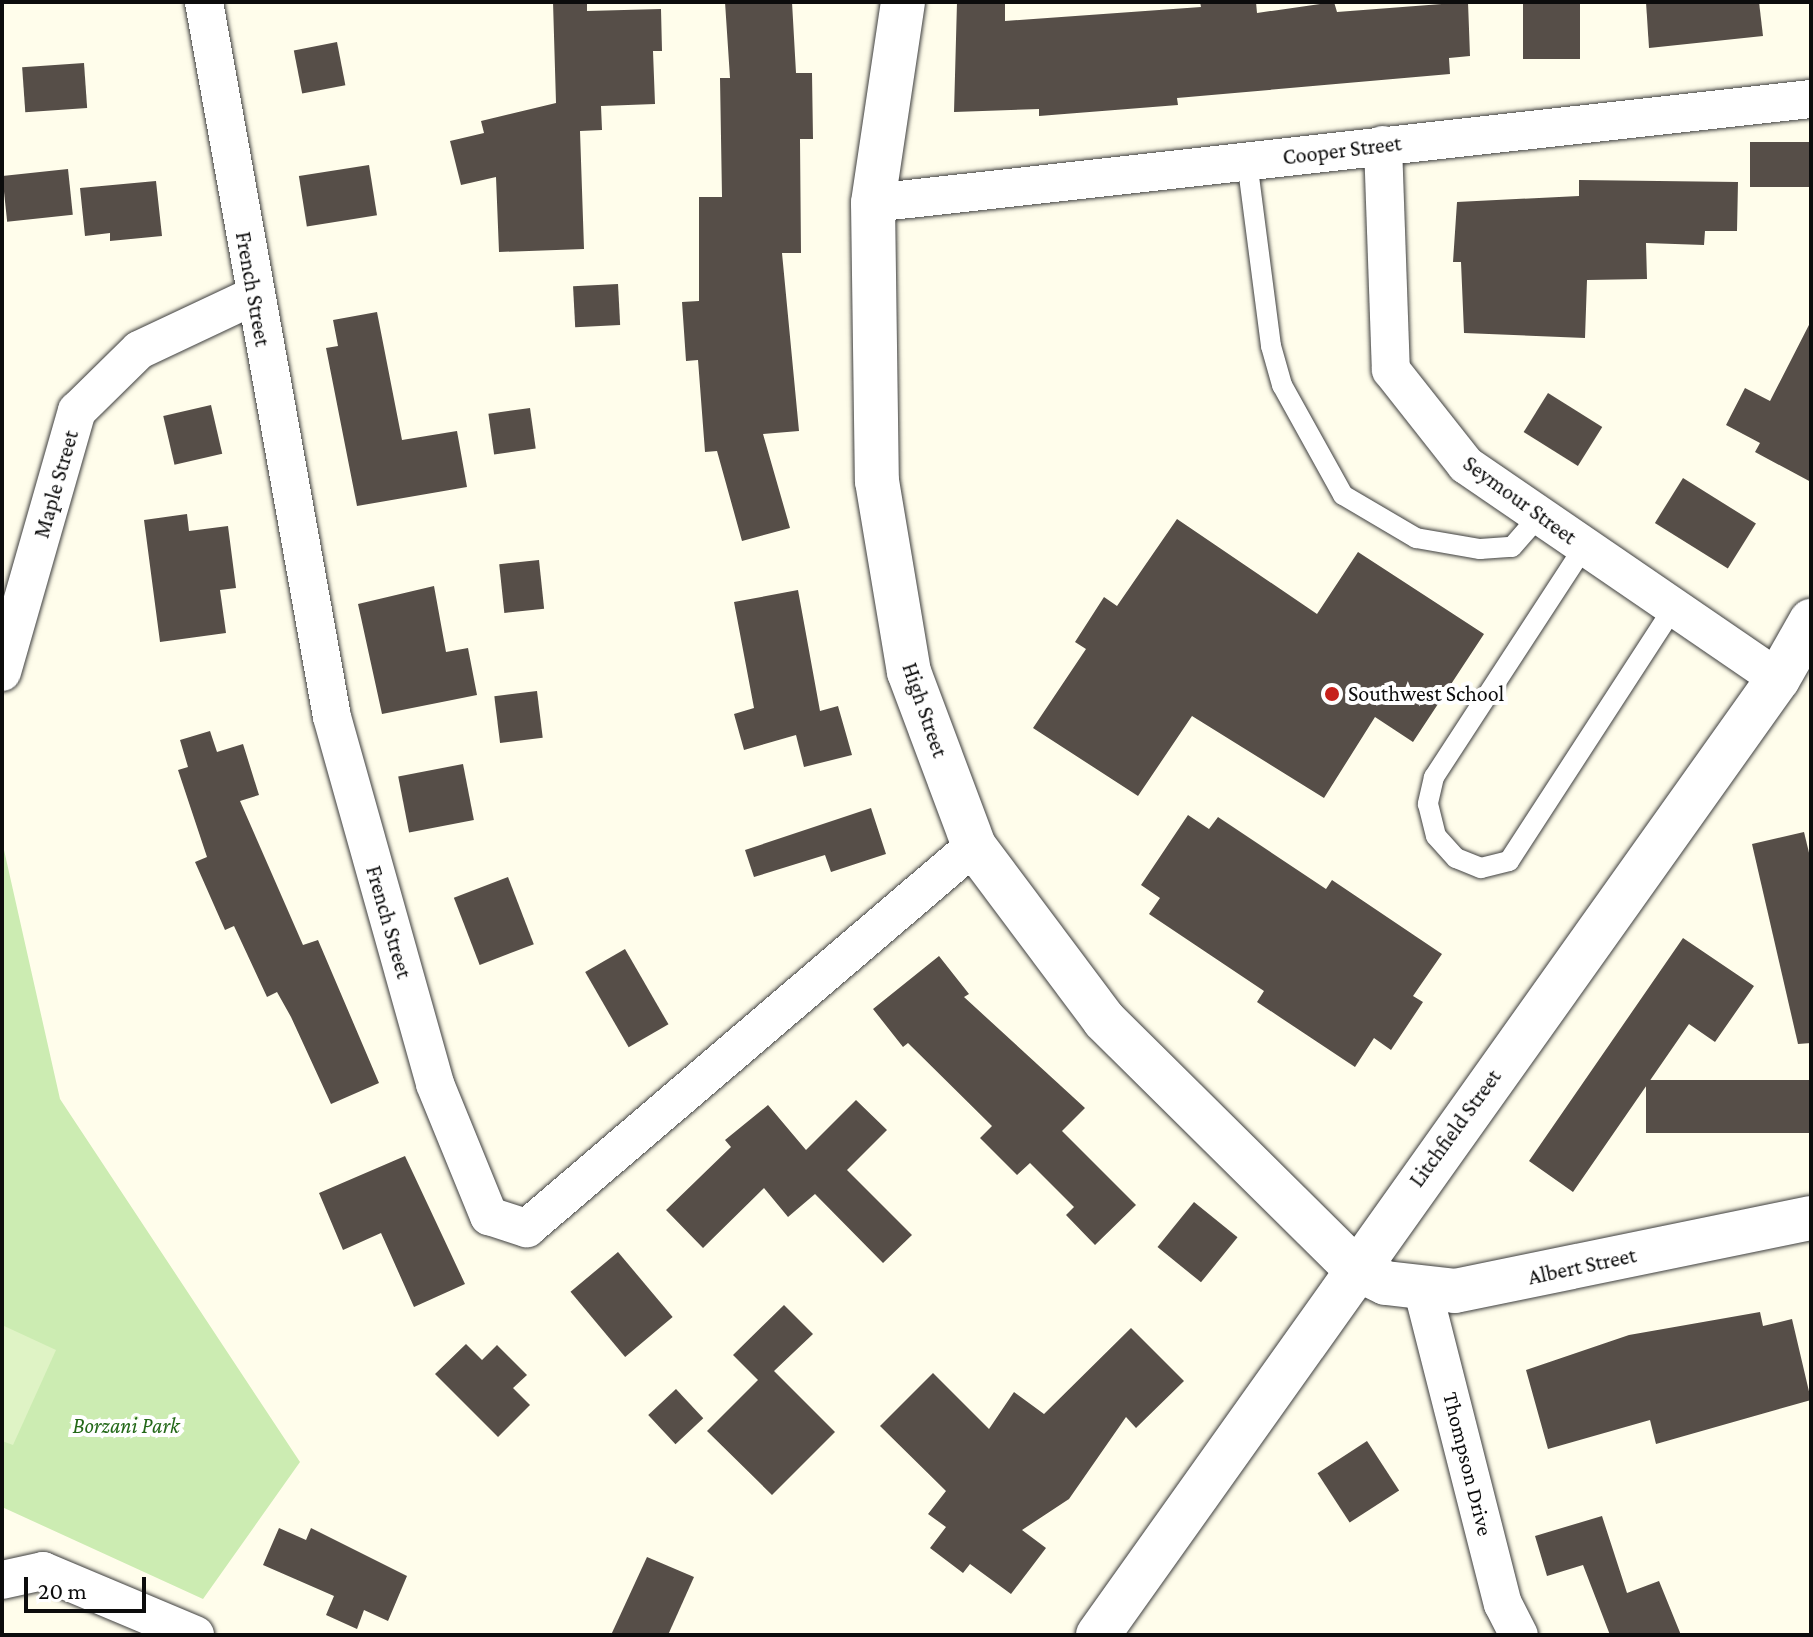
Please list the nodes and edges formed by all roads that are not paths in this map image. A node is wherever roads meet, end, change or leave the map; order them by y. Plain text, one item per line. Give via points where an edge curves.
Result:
1 (204, 2) edge
2 (903, 2) edge
3 (1811, 99) edge
4 (1383, 145) junction
5 (1247, 161) junction
6 (873, 203) junction
7 (254, 296) junction
8 (1539, 516) junction
9 (1584, 547) junction
10 (1673, 608) junction
11 (1811, 621) edge
12 (2, 672) edge
13 (1778, 679) junction
14 (974, 846) junction
15 (1811, 1218) edge
16 (1355, 1268) junction
17 (1423, 1291) junction
18 (2, 1580) edge
19 (195, 1635) edge
20 (1098, 1635) edge
21 (1519, 1635) edge

1 - 7 street, French Street
2 - 6 street, High Street
3 - 4 street, Cooper Street
4 - 5 street, Cooper Street
4 - 8 street, Seymour Street via 1391,370 1466,465
5 - 6 street, Cooper Street
5 - 8 lane via 1271,346 1282,385 1343,495 1416,538 1480,549 1512,547
6 - 14 street, High Street via 877,481 909,672
7 - 12 street, Maple Street via 139,350 77,411
7 - 14 street, French Street via 332,717 435,1084 489,1216 527,1228
8 - 9 street, Seymour Street
9 - 10 street, Seymour Street
9 - 10 lane via 1434,777 1428,804 1436,836 1456,858 1481,868 1509,861
10 - 13 street, Seymour Street
11 - 13 street, Litchfield Street
13 - 16 street, Litchfield Street
14 - 16 street, High Street via 1104,1020
15 - 17 street, Albert Street via 1504,1283
16 - 17 street, Albert Street
16 - 20 street, Litchfield Street
17 - 21 street, Thompson Drive via 1503,1604
18 - 19 street via 43,1571

